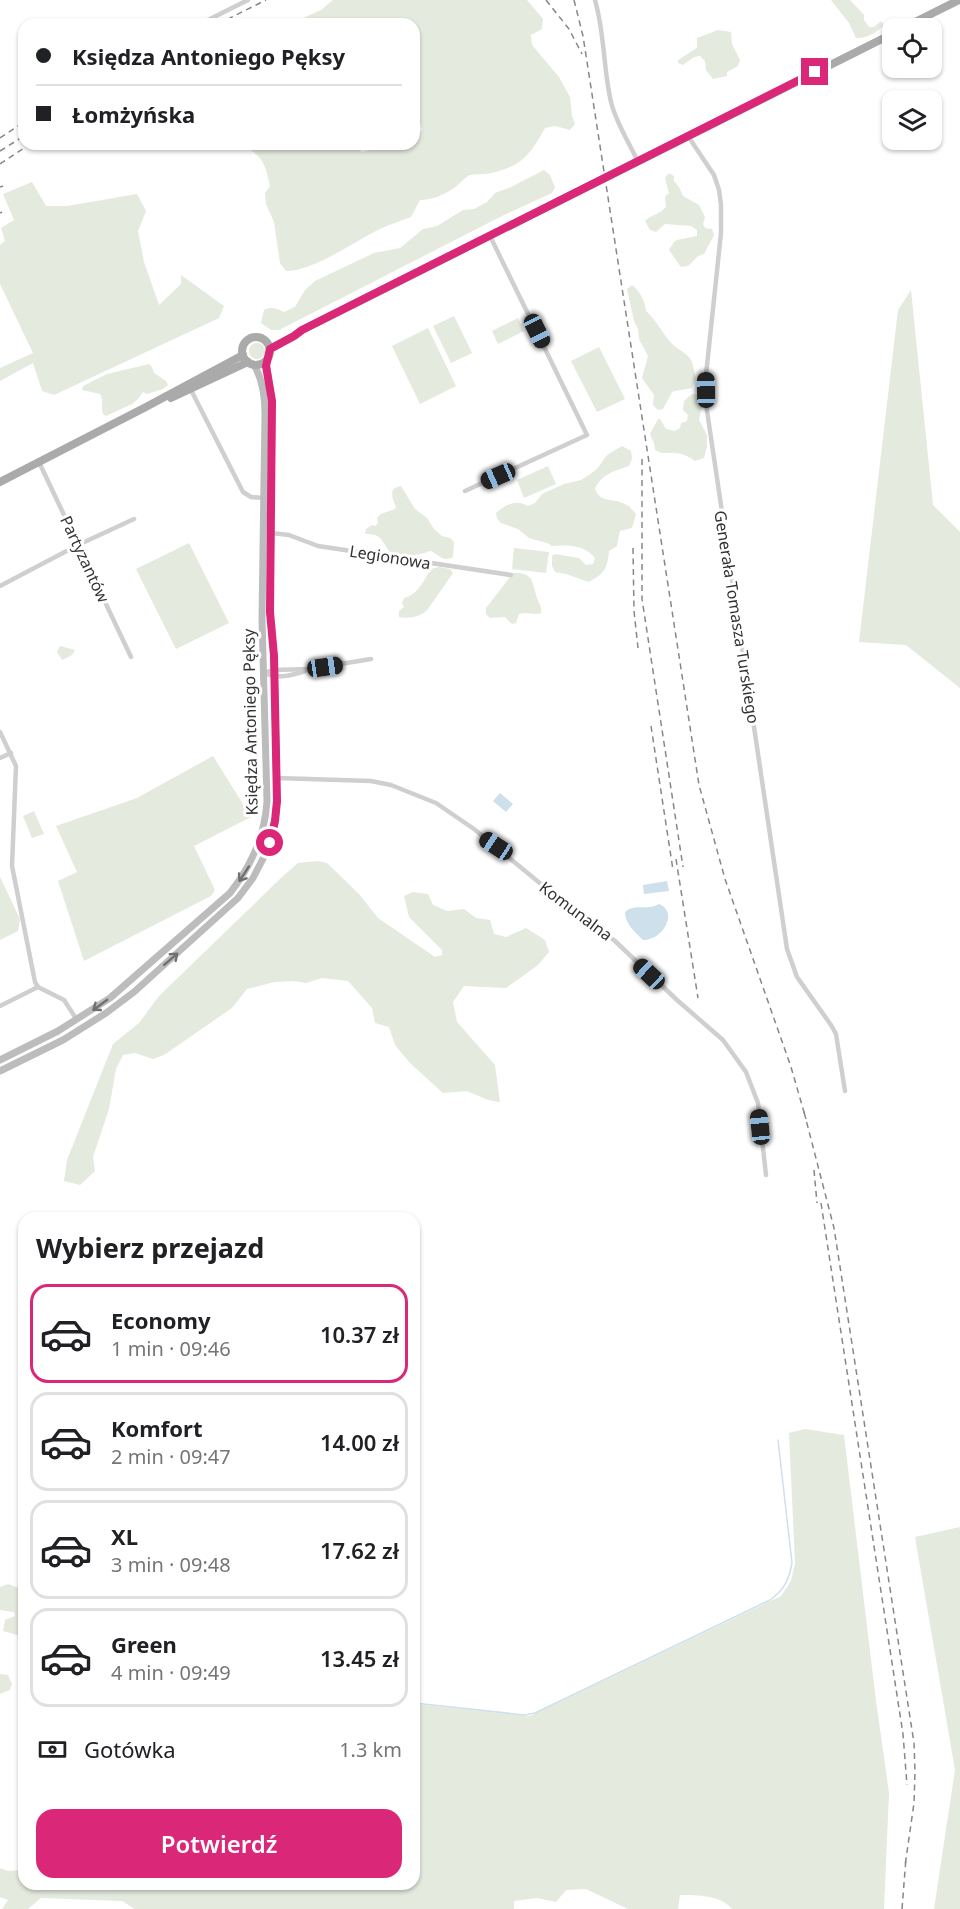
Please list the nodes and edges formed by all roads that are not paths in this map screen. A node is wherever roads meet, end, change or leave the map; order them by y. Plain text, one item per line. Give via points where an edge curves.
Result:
1 (248, 0) edge
2 (595, 0) edge
3 (959, 0) edge
4 (213, 18) edge
5 (923, 18) edge
6 (882, 39) edge
7 (688, 136) junction
8 (638, 162) junction
9 (490, 236) junction
10 (269, 345) junction
11 (243, 355) junction
12 (266, 362) junction
13 (251, 364) junction
14 (191, 390) junction
15 (144, 408) junction
16 (39, 462) junction
17 (0, 482) edge
18 (465, 491) dead end
19 (264, 498) junction
20 (134, 519) dead end
21 (271, 533) junction
22 (78, 545) junction
23 (511, 575) dead end
24 (0, 586) edge
25 (130, 657) dead end
26 (371, 659) dead end
27 (264, 673) junction
28 (274, 674) junction
29 (0, 732) edge
30 (11, 753) junction
31 (0, 758) edge
32 (277, 778) junction
33 (38, 987) junction
34 (0, 1006) edge
35 (77, 1020) junction
36 (0, 1060) edge
37 (0, 1071) edge
38 (845, 1091) dead end
39 (766, 1175) dead end

1 - 4 street
2 - 8 street via 611,102
3 - 5 main road
6 - 7 main road
7 - 8 main road
7 - 38 street, Generała Tomasza Turskiego via 714,175 721,198 720,243 705,375 706,404 787,949 797,977 836,1034
8 - 9 main road
9 - 10 main road
9 - 18 street via 587,435
10 - 11 main road via 260,338 248,340
10 - 12 main road
11 - 13 main road
11 - 15 main road
12 - 13 main road
12 - 21 main road, Księdza Antoniego Pęksy via 272,401
13 - 14 main road
13 - 19 main road, Księdza Antoniego Pęksy via 260,375 265,403
14 - 15 main road
14 - 19 street via 243,492
15 - 16 main road
16 - 17 main road
16 - 22 street, Partyzantów
19 - 27 main road, Księdza Antoniego Pęksy
20 - 22 street
21 - 23 street, Legionowa via 318,546
21 - 28 main road, Księdza Antoniego Pęksy
22 - 24 street
22 - 25 street, Partyzantów
26 - 28 street via 293,675
27 - 28 street
27 -> 35 main road, Księdza Antoniego Pęksy via 266,807 250,864 230,893 119,990
28 - 32 main road, Księdza Antoniego Pęksy
29 - 30 street
30 - 31 street
30 - 33 street via 16,766 12,866
37 -> 32 main road, Księdza Antoniego Pęksy via 72,1035 114,1008 238,898 259,870 270,843
32 - 39 street, Komunalna via 371,781 436,803 615,941 723,1040 746,1072 758,1103
33 - 34 street
33 - 35 street via 64,1000
35 - 36 main road, Księdza Antoniego Pęksy

